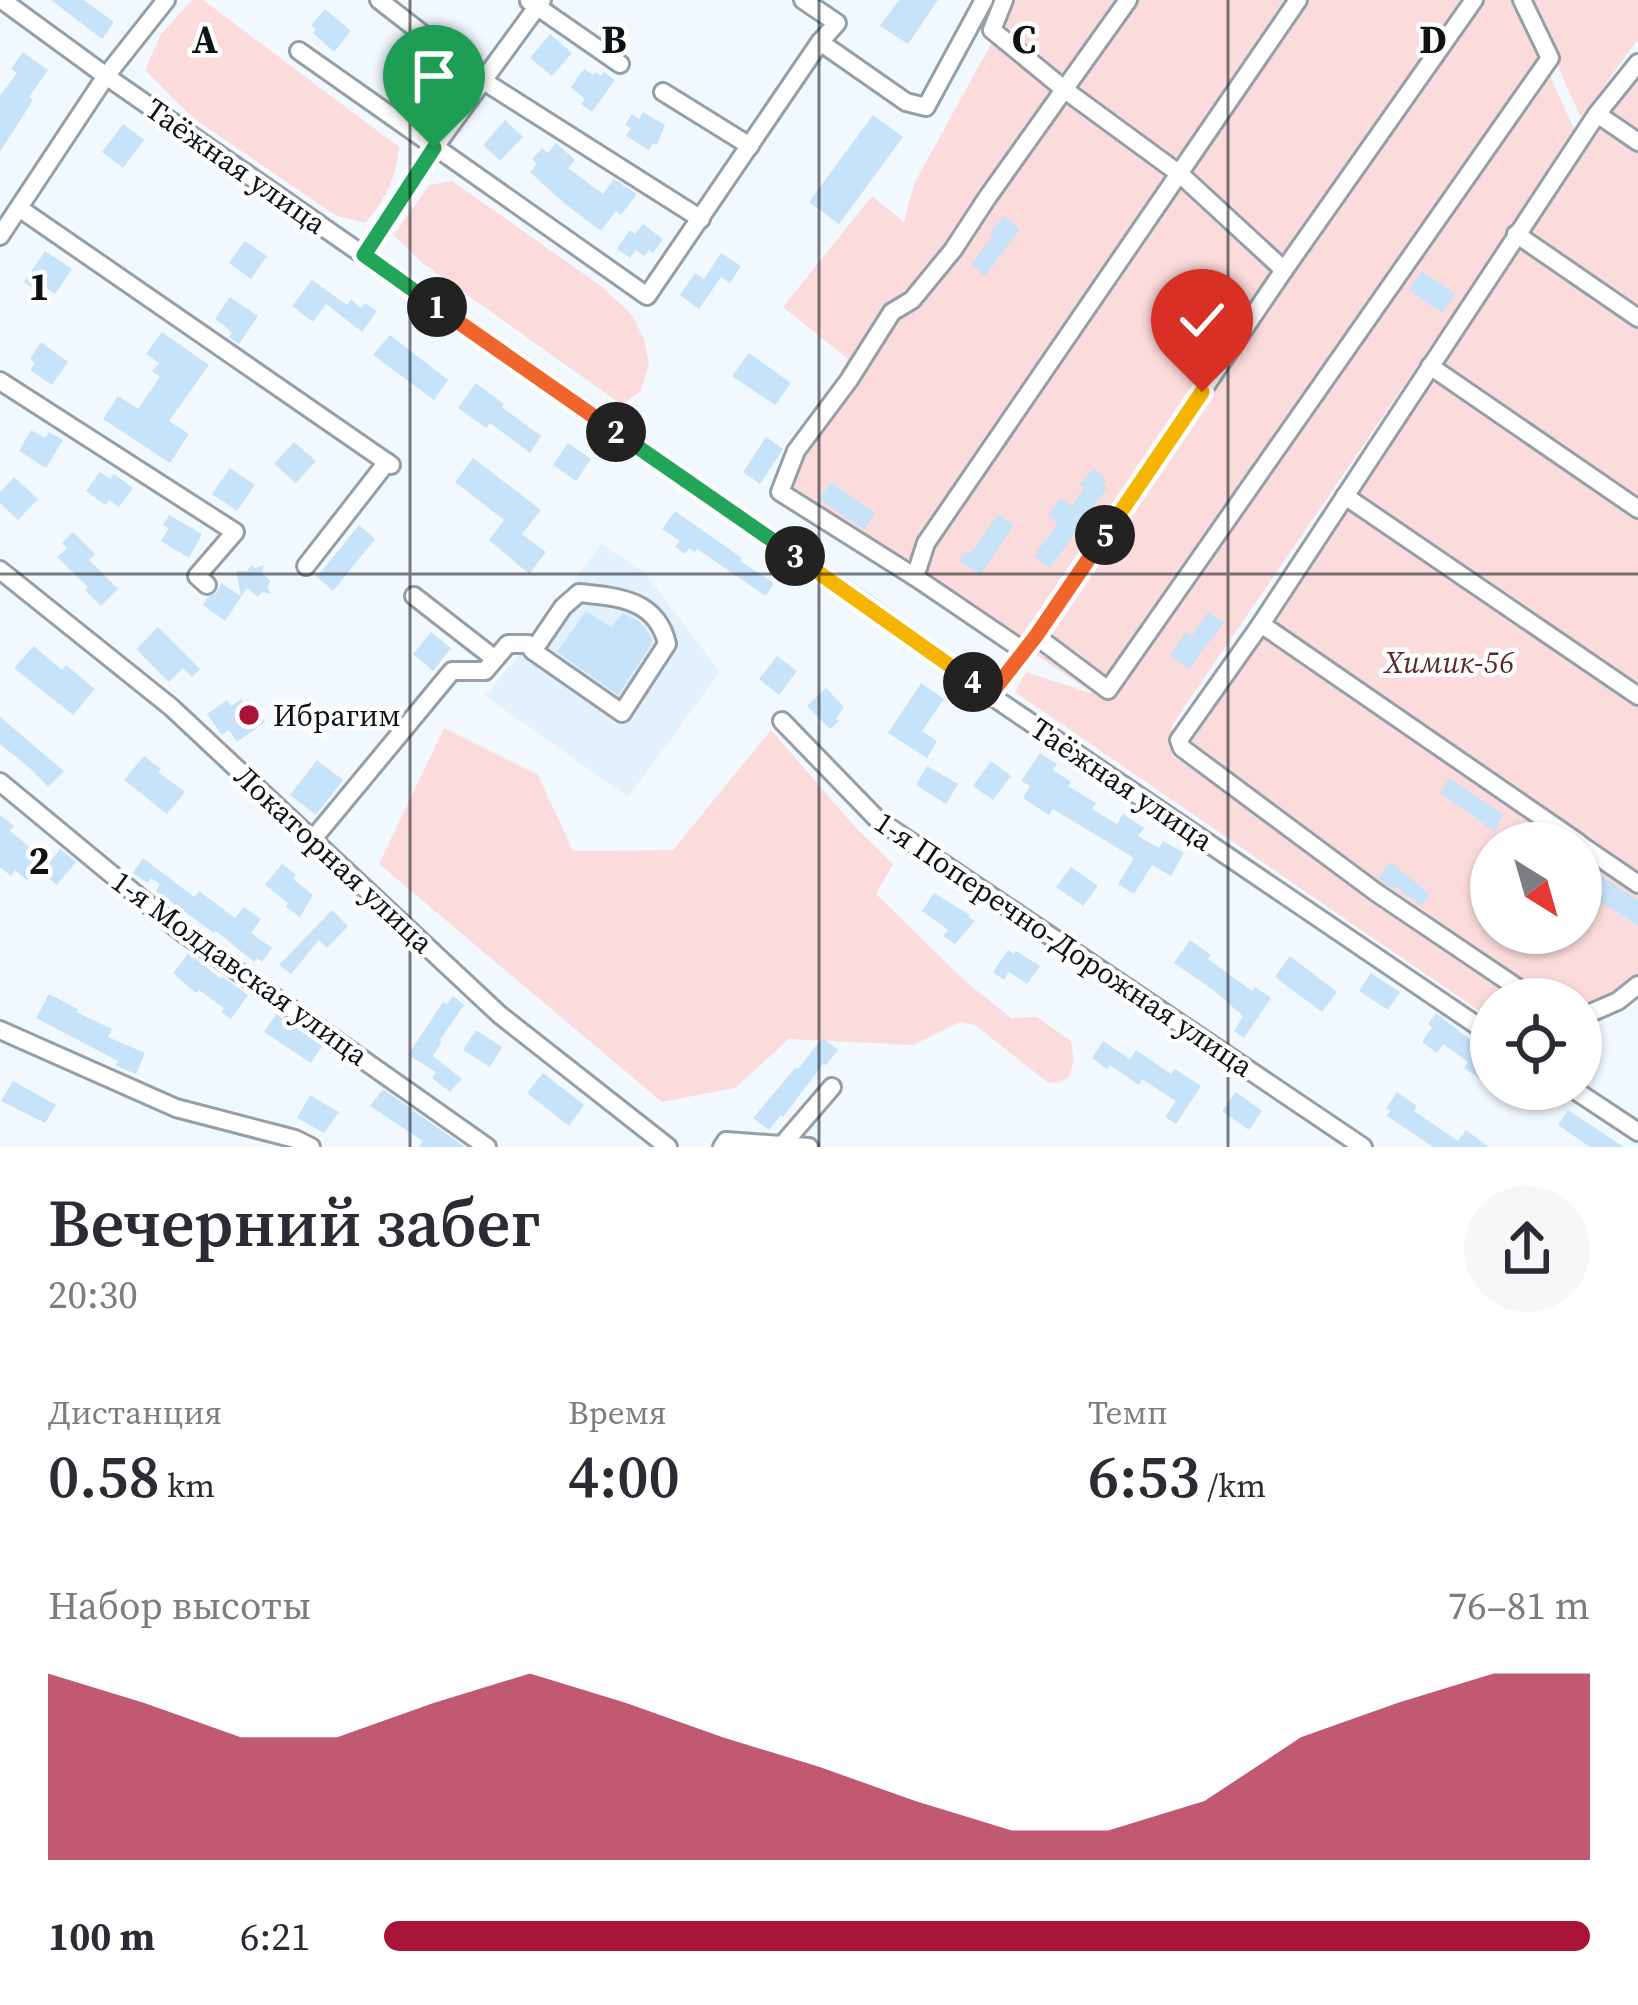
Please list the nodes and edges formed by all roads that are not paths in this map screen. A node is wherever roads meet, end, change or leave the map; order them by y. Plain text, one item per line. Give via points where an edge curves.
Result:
1 (2, 0) edge
2 (166, 0) edge
3 (379, 0) edge
4 (803, 0) edge
5 (984, 0) edge
6 (1004, 0) edge
7 (1128, 0) edge
8 (1298, 0) edge
9 (1474, 0) edge
10 (1522, 0) edge
11 (536, 2) edge
12 (820, 42) junction
13 (299, 51) dead end
14 (1638, 62) edge
15 (620, 64) dead end
16 (106, 76) junction
17 (482, 80) junction
18 (1065, 90) junction
19 (663, 92) dead end
20 (1597, 114) junction
21 (1638, 142) edge
22 (750, 146) junction
23 (434, 148) junction
24 (1181, 175) junction
25 (19, 208) junction
26 (701, 219) junction
27 (1516, 234) junction
28 (0, 236) edge
29 (364, 255) junction
30 (1284, 270) junction
31 (1638, 318) edge
32 (1430, 366) junction
33 (0, 381) edge
34 (1345, 496) junction
35 (1638, 508) edge
36 (306, 566) dead end
37 (0, 570) edge
38 (915, 577) junction
39 (207, 585) dead end
40 (414, 596) dead end
41 (1262, 624) junction
42 (1030, 643) junction
43 (533, 650) junction
44 (496, 659) junction
45 (990, 695) junction
46 (1638, 696) edge
47 (782, 721) dead end
48 (0, 782) edge
49 (1548, 822) edge
50 (313, 839) junction
51 (1602, 859) edge
52 (1638, 884) edge
53 (1503, 978) edge
54 (1638, 986) edge
55 (1602, 1008) edge
56 (1470, 1021) edge
57 (0, 1030) edge
58 (832, 1087) dead end
59 (1602, 1108) edge
60 (1638, 1132) edge
61 (783, 1144) edge
62 (311, 1147) edge
63 (487, 1147) edge
64 (668, 1147) edge
65 (722, 1147) edge
66 (809, 1147) edge
67 (1363, 1147) edge

1 - 16 street, Таёжная улица
2 - 16 street
3 - 17 street
4 - 12 street via 837,22
5 - 12 street via 926,107 906,102
6 - 18 street via 992,30
7 - 18 street
8 - 24 street
9 - 30 street
10 - 42 street via 1550,58 1108,690
11 - 15 street
11 - 17 street
12 - 22 street
13 - 23 street
14 - 20 street
16 - 25 street
16 - 29 street, Таёжная улица
17 - 23 street
17 - 26 street
18 - 24 street
18 - 38 street via 953,250 892,312 796,452 780,492
19 - 22 street
20 - 21 street
20 - 27 street
22 - 26 street
23 - 26 street via 647,296
23 - 29 street
24 - 30 street
24 - 38 street via 926,543
25 - 28 street
25 - 36 street via 389,464
27 - 31 street
27 - 32 street
29 - 45 street, Таёжная улица
30 - 42 street
32 - 34 street
32 - 35 street
33 - 39 street via 235,532 197,576
34 - 41 street
34 - 46 street
37 - 50 street, Локаторная улица via 171,707
38 - 42 street
40 - 44 street
41 - 49 street
41 - 53 street via 1179,740 1182,748
42 - 45 street
43 - 43 street via 622,713 667,644 644,609 625,598 579,593
43 - 44 street via 508,644
44 - 50 street via 485,671 452,670
45 - 56 street, Таёжная улица
47 - 67 street, 1-я Поперечно-Дорожная улица via 877,819
48 - 63 street, 1-я Молдавская улица via 179,930
50 - 64 street, Локаторная улица via 500,1015
51 - 52 street
54 - 55 street
57 - 62 street via 176,1108
58 - 61 street
59 - 60 street
61 - 65 street
61 - 66 street

